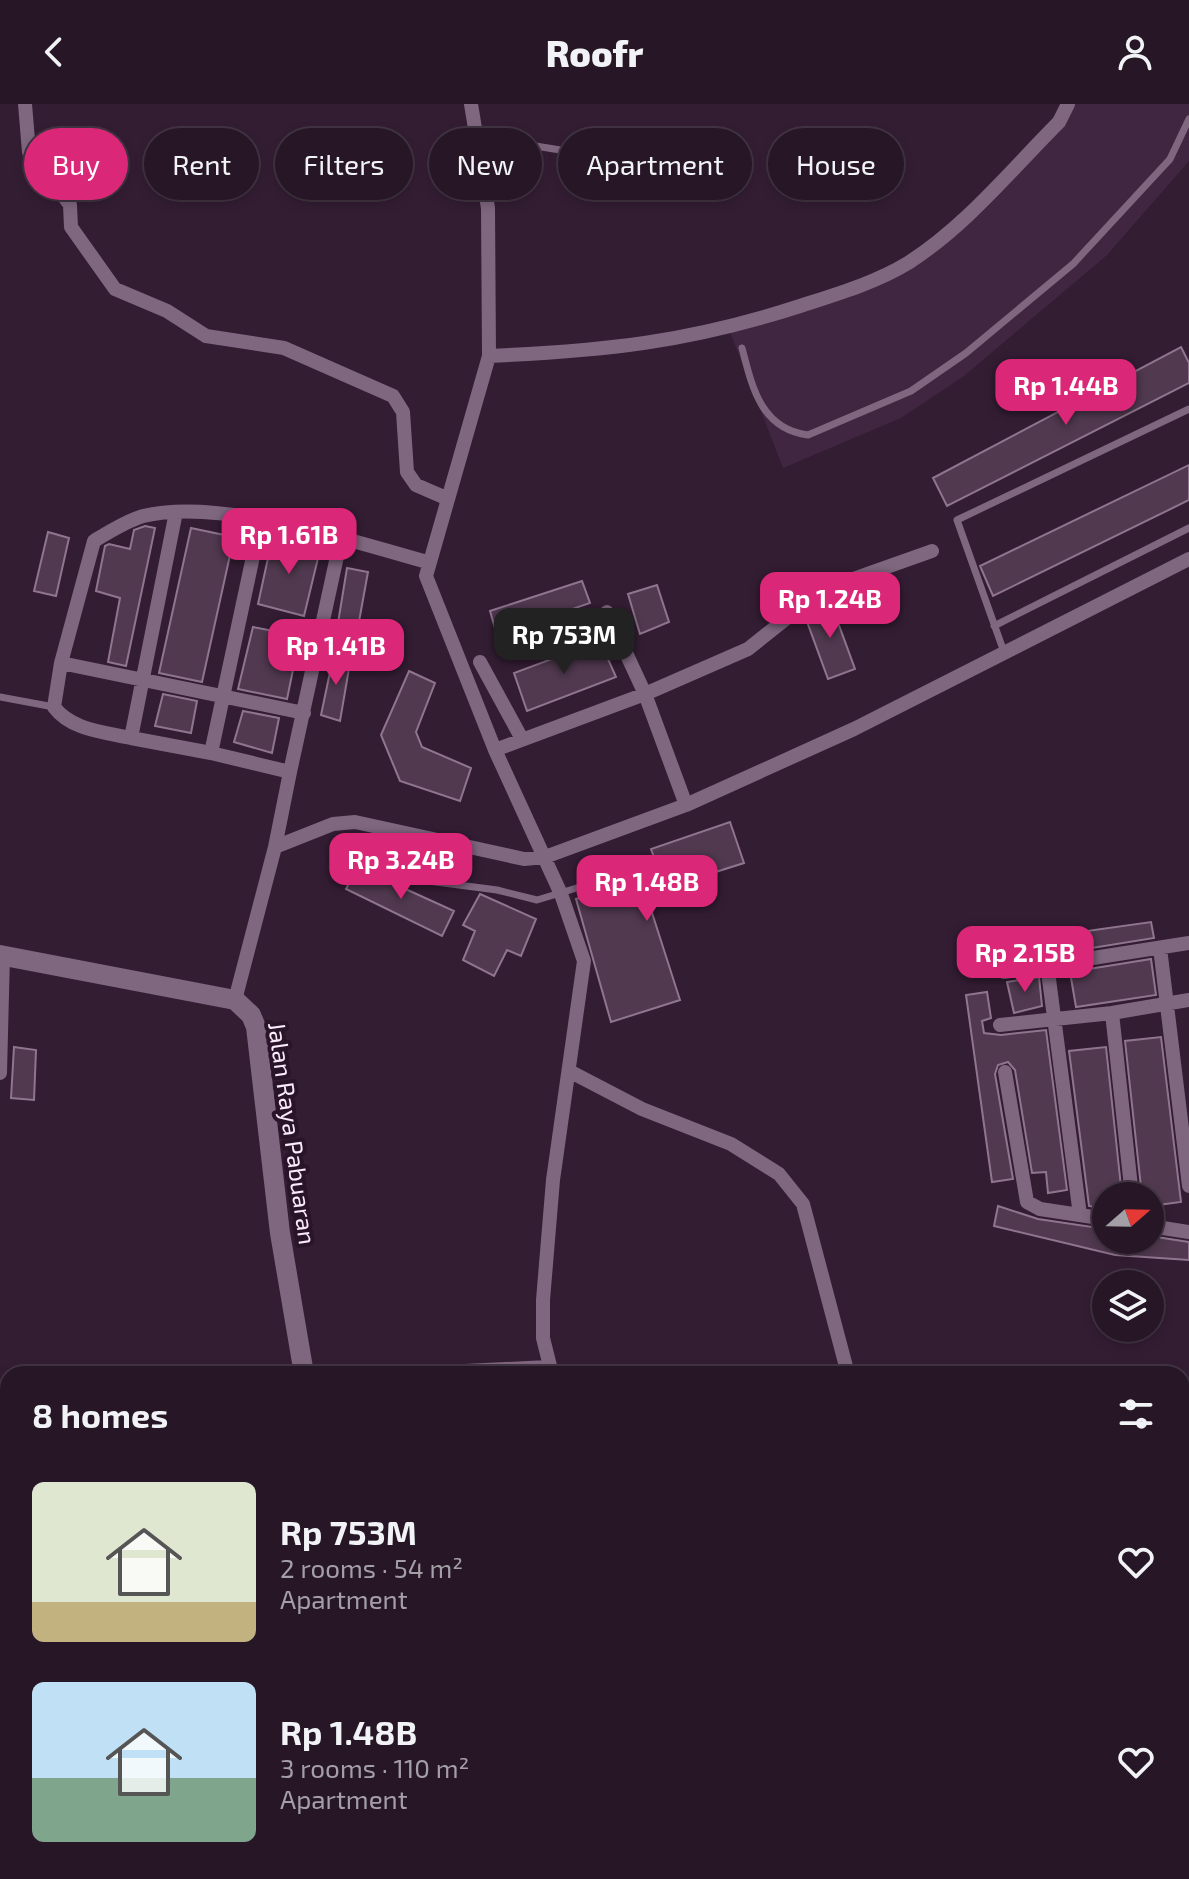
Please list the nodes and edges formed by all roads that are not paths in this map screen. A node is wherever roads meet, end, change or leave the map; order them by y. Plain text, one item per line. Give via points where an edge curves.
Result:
1 (25, 104) edge
2 (471, 104) edge
3 (1068, 104) edge
4 (1189, 119) edge
5 (477, 128) edge
6 (487, 200) edge
7 (742, 348) dead end
8 (489, 356) junction
9 (1189, 409) edge
10 (446, 498) junction
11 (176, 512) junction
12 (261, 519) junction
13 (1189, 528) edge
14 (341, 538) junction
15 (932, 551) dead end
16 (1189, 559) edge
17 (427, 562) junction
18 (607, 612) dead end
19 (994, 626) junction
20 (1004, 653) junction
21 (480, 662) dead end
22 (61, 663) junction
23 (142, 679) junction
24 (645, 694) junction
25 (0, 697) edge
26 (224, 698) junction
27 (54, 707) junction
28 (304, 713) junction
29 (131, 738) junction
30 (522, 739) junction
31 (495, 750) junction
32 (211, 753) junction
33 (290, 772) junction
34 (686, 805) junction
35 (275, 847) junction
36 (545, 857) junction
37 (382, 867) dead end
38 (646, 867) dead end
39 (561, 894) junction
40 (1189, 943) edge
41 (1160, 948) junction
42 (1, 955) edge
43 (1047, 964) junction
44 (1004, 972) dead end
45 (235, 1000) junction
46 (1189, 1000) edge
47 (1168, 1003) junction
48 (1112, 1013) junction
49 (1055, 1019) junction
50 (1000, 1025) dead end
51 (569, 1071) junction
52 (1005, 1072) dead end
53 (0, 1073) edge
54 (1130, 1182) edge
55 (1189, 1186) edge
56 (1080, 1215) junction
57 (1092, 1217) edge
58 (1164, 1228) edge
59 (1189, 1232) edge
60 (303, 1366) edge
61 (549, 1366) edge
62 (846, 1366) edge

1 - 10 street via 29,152 41,181 70,205 71,227 115,289 177,316 206,336 284,348 393,396 403,412 407,472 416,485
2 - 5 street
3 - 8 street via 1059,122 965,218 906,263 864,284 686,338 615,350
4 - 7 lane via 1170,159 1073,264 966,353 911,391 808,435 796,434 762,410
6 - 8 street
8 - 10 street
9 - 19 lane via 957,520
10 - 17 street
11 - 12 street
11 - 22 street via 139,517 94,541
11 - 23 street
12 - 14 street
12 - 26 street
13 - 19 lane
14 - 17 street
14 - 28 street
15 - 24 street via 822,590 748,649
16 - 20 street
17 - 31 street via 427,582
18 - 24 street
19 - 20 lane
20 - 34 street
21 - 30 street
22 - 23 street
22 - 27 street
23 - 26 street
23 - 29 street
24 - 30 street
24 - 34 street
25 - 27 lane
26 - 28 street
26 - 32 street
27 - 29 street via 62,718 82,727
28 - 33 street
29 - 32 street
30 - 31 street
31 - 36 street
32 - 33 street
33 - 35 street
34 - 36 street
35 - 36 street via 333,824 355,822 504,857
35 - 45 street
36 - 39 street
37 - 39 lane via 413,879 537,900
38 - 39 lane
39 - 51 street via 584,961
40 - 41 street
41 - 43 street
41 - 47 street
42 - 45 street
42 - 53 street
43 - 44 street
43 - 49 street
45 - 60 street, Jalan Raya Pabuaran via 256,1027 280,1233
46 - 47 street
47 - 48 street
47 - 55 street
48 - 49 street
48 - 54 street
49 - 50 street
49 - 56 street
51 - 61 street via 543,1300
51 - 62 street via 642,1109 731,1144 779,1174 803,1204
52 - 56 street via 1027,1202
56 - 57 street
58 - 59 street

